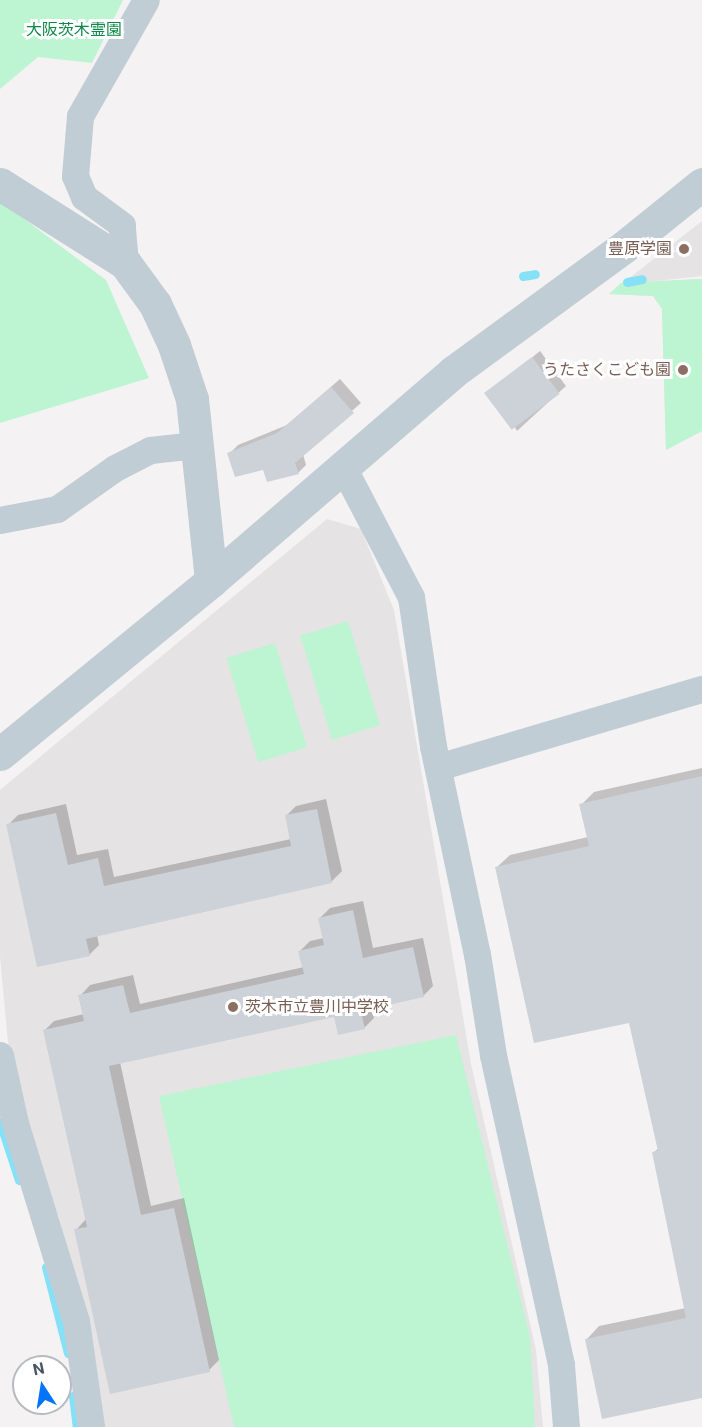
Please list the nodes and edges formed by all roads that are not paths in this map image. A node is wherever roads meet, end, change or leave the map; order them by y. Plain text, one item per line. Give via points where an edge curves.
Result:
1 (147, 0) edge
2 (0, 184) edge
3 (702, 184) edge
4 (125, 263) junction
5 (196, 445) junction
6 (343, 467) junction
7 (0, 520) edge
8 (211, 580) junction
9 (702, 688) edge
10 (0, 754) edge
11 (438, 767) junction
12 (0, 1055) edge
13 (91, 1427) edge
14 (566, 1427) edge

1 - 4 street via 80,116 75,176 84,197 122,225
2 - 4 street
3 - 6 street via 625,246 453,372
4 - 5 street via 150,296 174,345 192,399
5 - 7 street via 150,450 115,468 57,509
5 - 8 street
6 - 8 street
6 - 11 street via 411,597
8 - 10 street
9 - 11 street
11 - 14 street via 477,954 493,1055 561,1365
12 - 13 street via 15,1123 76,1321

